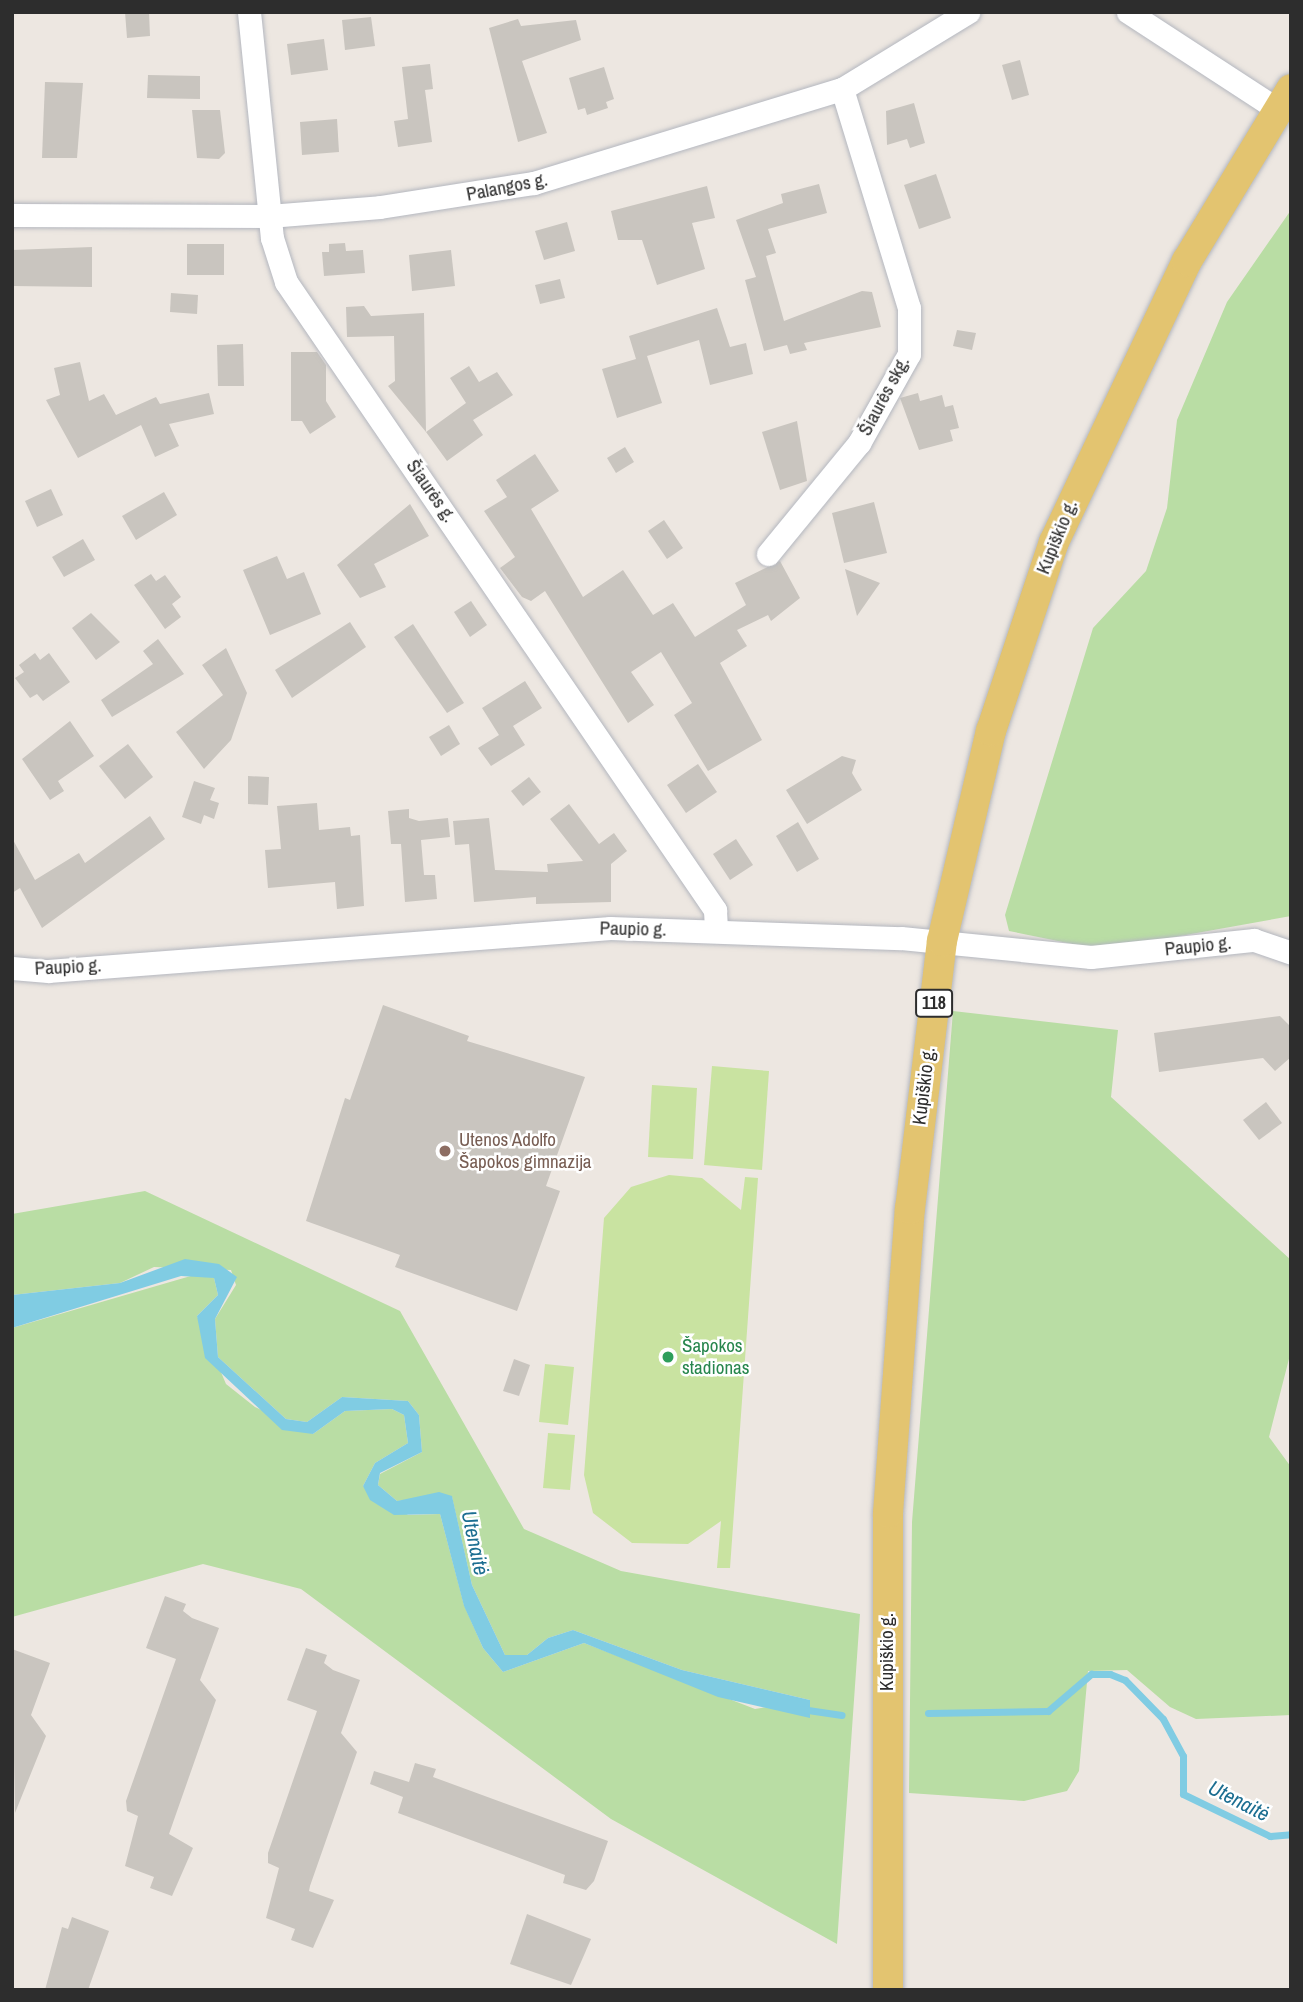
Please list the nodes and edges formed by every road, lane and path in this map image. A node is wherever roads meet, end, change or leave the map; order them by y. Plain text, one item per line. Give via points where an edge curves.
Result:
1 (249, 12) edge
2 (968, 12) edge
3 (1128, 12) edge
4 (1163, 21) edge
5 (842, 89) junction
6 (1284, 99) edge
7 (12, 215) edge
8 (269, 216) junction
9 (768, 554) dead end
10 (716, 931) junction
11 (942, 941) junction
12 (1291, 953) edge
13 (12, 968) edge
14 (888, 1990) edge

1 - 8 street, Šiaurės g.
2 - 5 street, Palangos g.
3 - 4 street
4 - 6 street
5 - 8 street, Palangos g. via 664,149 534,183 380,207
5 - 9 street, Šiaurės skg. via 909,308 909,354 859,443
6 - 11 main road, Kupiškio g. / 118 via 1187,261 1054,542 991,732
7 - 8 street, Palangos g.
8 - 10 street, Šiaurės g. via 286,282 715,910
10 - 11 street, Paupio g.
10 - 13 street, Paupio g. via 519,930 48,971
11 - 12 street, Paupio g. via 1091,957 1254,940
11 - 14 main road, Kupiškio g. / 118 via 909,1209 888,1513

